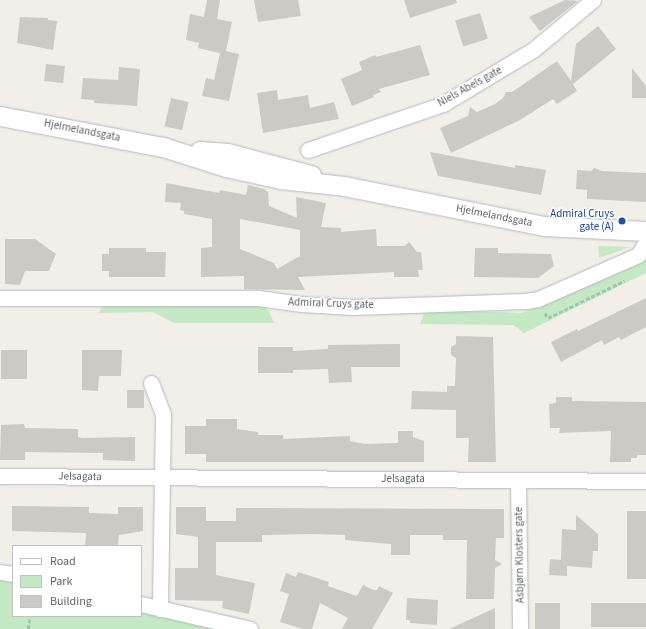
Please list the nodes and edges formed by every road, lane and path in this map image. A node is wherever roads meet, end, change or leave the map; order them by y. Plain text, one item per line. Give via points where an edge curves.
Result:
1 (593, 0) edge
2 (0, 116) edge
3 (308, 150) dead end
4 (646, 231) edge
5 (646, 242) edge
6 (626, 280) dead end
7 (0, 298) edge
8 (548, 318) dead end
9 (151, 383) dead end
10 (0, 476) edge
11 (161, 478) junction
12 (518, 480) junction
13 (646, 481) edge
14 (0, 572) edge
15 (12, 574) edge
16 (142, 604) edge
17 (160, 609) junction
18 (30, 617) edge
19 (28, 629) edge
20 (250, 629) edge
21 (520, 629) edge

1 - 3 street, Niels Abels gate via 534,50 443,104
2 - 4 street, Hjelmelandsgata via 163,148 274,178 344,186 544,226
5 - 7 street, Admiral Cruys gate via 638,255 538,299 526,301 353,307 252,298
6 - 8 path
9 - 11 street via 163,414
10 - 11 street, Jelsagata
11 - 12 street, Jelsagata
11 - 17 street
12 - 13 street, Jelsagata
12 - 21 street, Asbjørn Klosters gate
14 - 15 street
16 - 17 street
17 - 20 street
18 - 19 path

